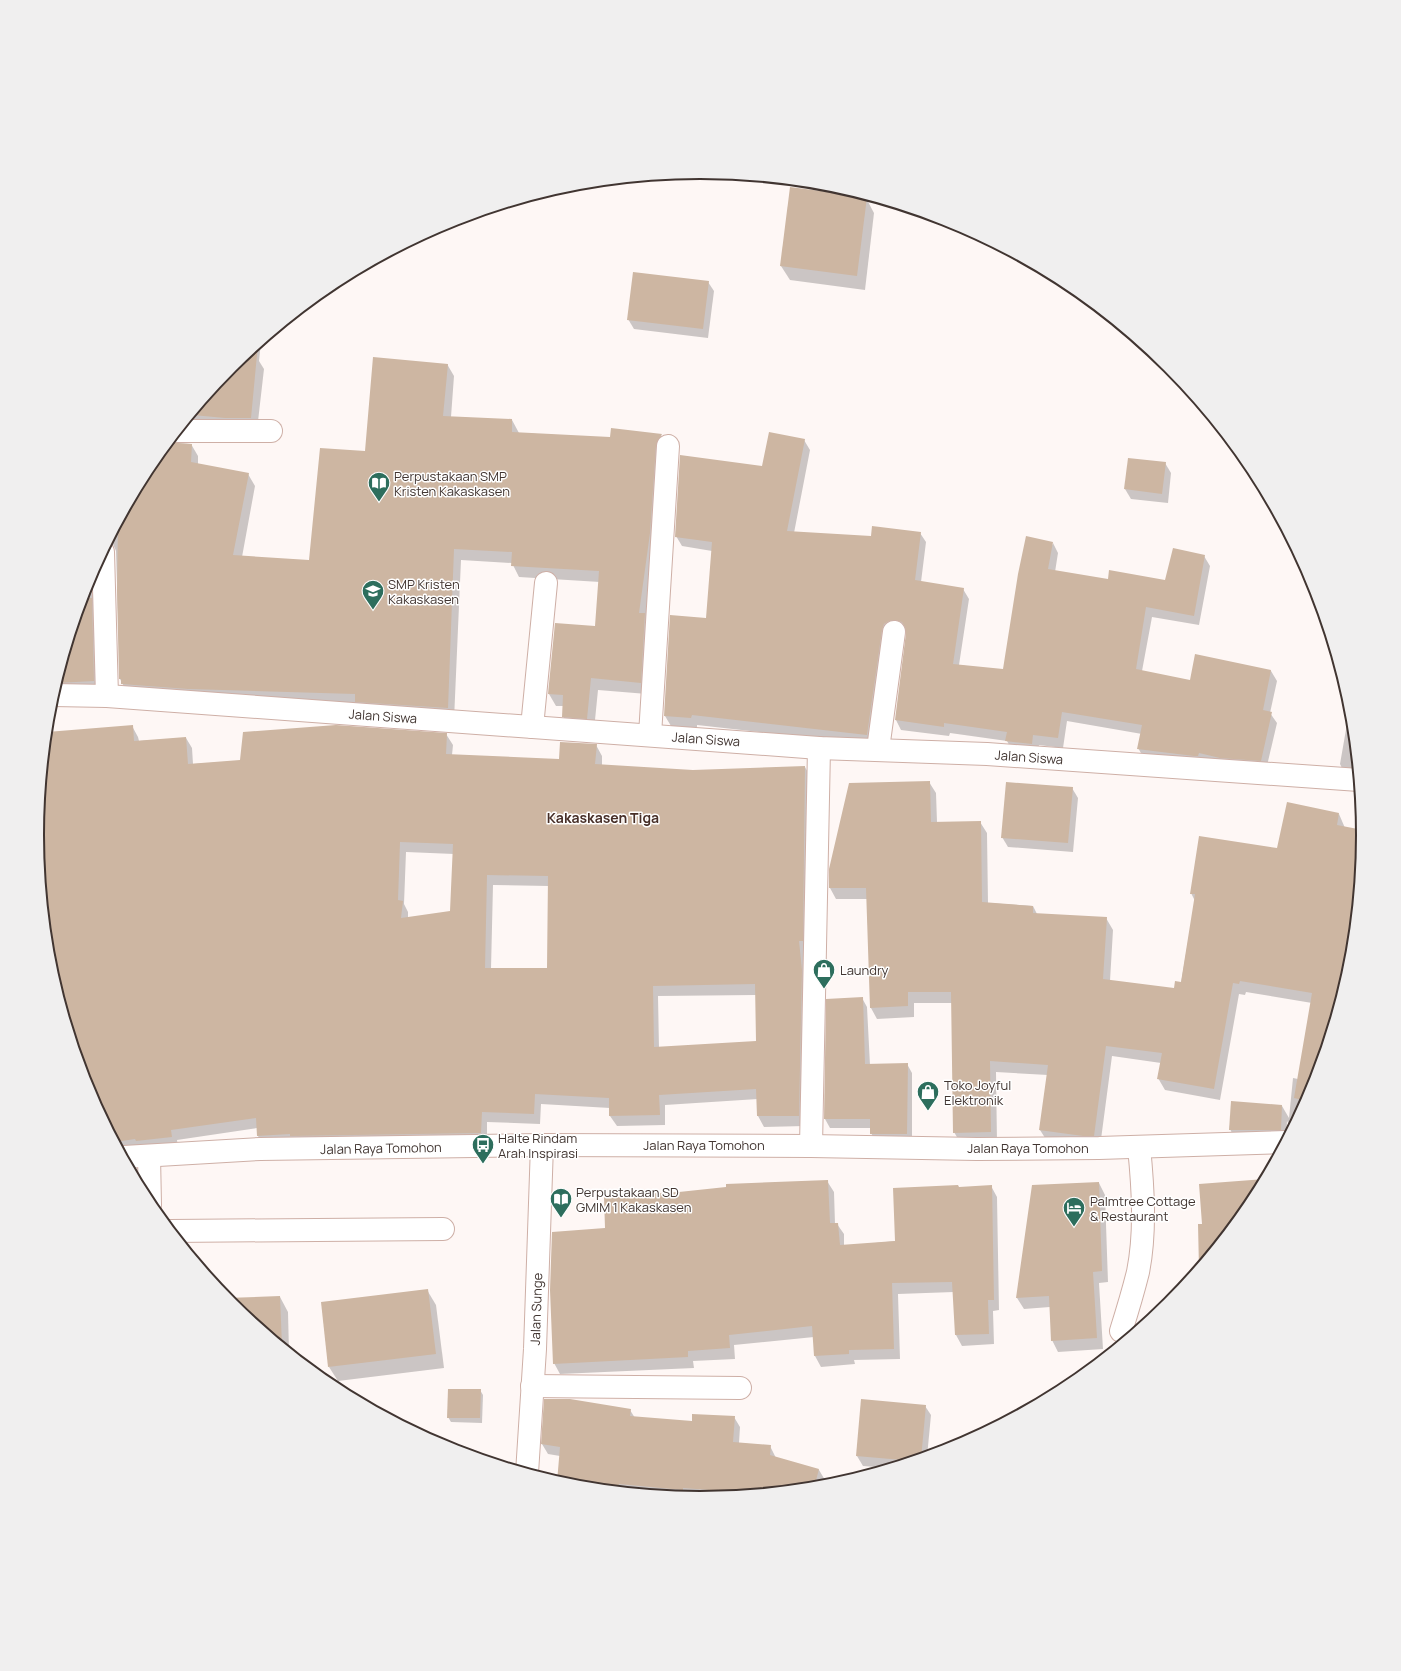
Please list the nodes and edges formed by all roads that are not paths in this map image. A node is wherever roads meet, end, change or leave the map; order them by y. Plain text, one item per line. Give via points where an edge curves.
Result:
1 (184, 431) edge
2 (271, 431) dead end
3 (668, 446) dead end
4 (103, 564) edge
5 (546, 583) dead end
6 (894, 632) dead end
7 (60, 695) edge
8 (107, 696) junction
9 (532, 727) junction
10 (650, 735) junction
11 (819, 748) junction
12 (878, 749) junction
13 (1354, 780) edge
14 (1280, 1142) edge
15 (542, 1145) junction
16 (811, 1146) junction
17 (1139, 1147) junction
18 (149, 1156) junction
19 (128, 1157) edge
20 (150, 1192) edge
21 (443, 1229) dead end
22 (176, 1230) edge
23 (1121, 1331) dead end
24 (532, 1386) junction
25 (740, 1388) dead end
26 (527, 1469) edge

1 - 2 main road
3 - 10 main road
4 - 8 main road
5 - 9 main road
6 - 12 main road
7 - 8 main road, Jalan Siswa
8 - 9 main road, Jalan Siswa
9 - 10 main road, Jalan Siswa
10 - 11 main road, Jalan Siswa
11 - 12 main road, Jalan Siswa
11 - 16 main road
12 - 13 main road, Jalan Siswa via 987,754
14 - 17 main road, Jalan Raya Tomohon
15 - 16 main road, Jalan Raya Tomohon
15 - 18 main road, Jalan Raya Tomohon via 260,1149
15 - 24 main road, Jalan Sunge
16 - 17 main road, Jalan Raya Tomohon via 977,1149
17 - 23 main road via 1143,1193 1138,1271
18 - 19 main road, Jalan Raya Tomohon
18 - 20 main road
21 - 22 main road
24 - 25 main road
24 - 26 main road, Jalan Sunge

